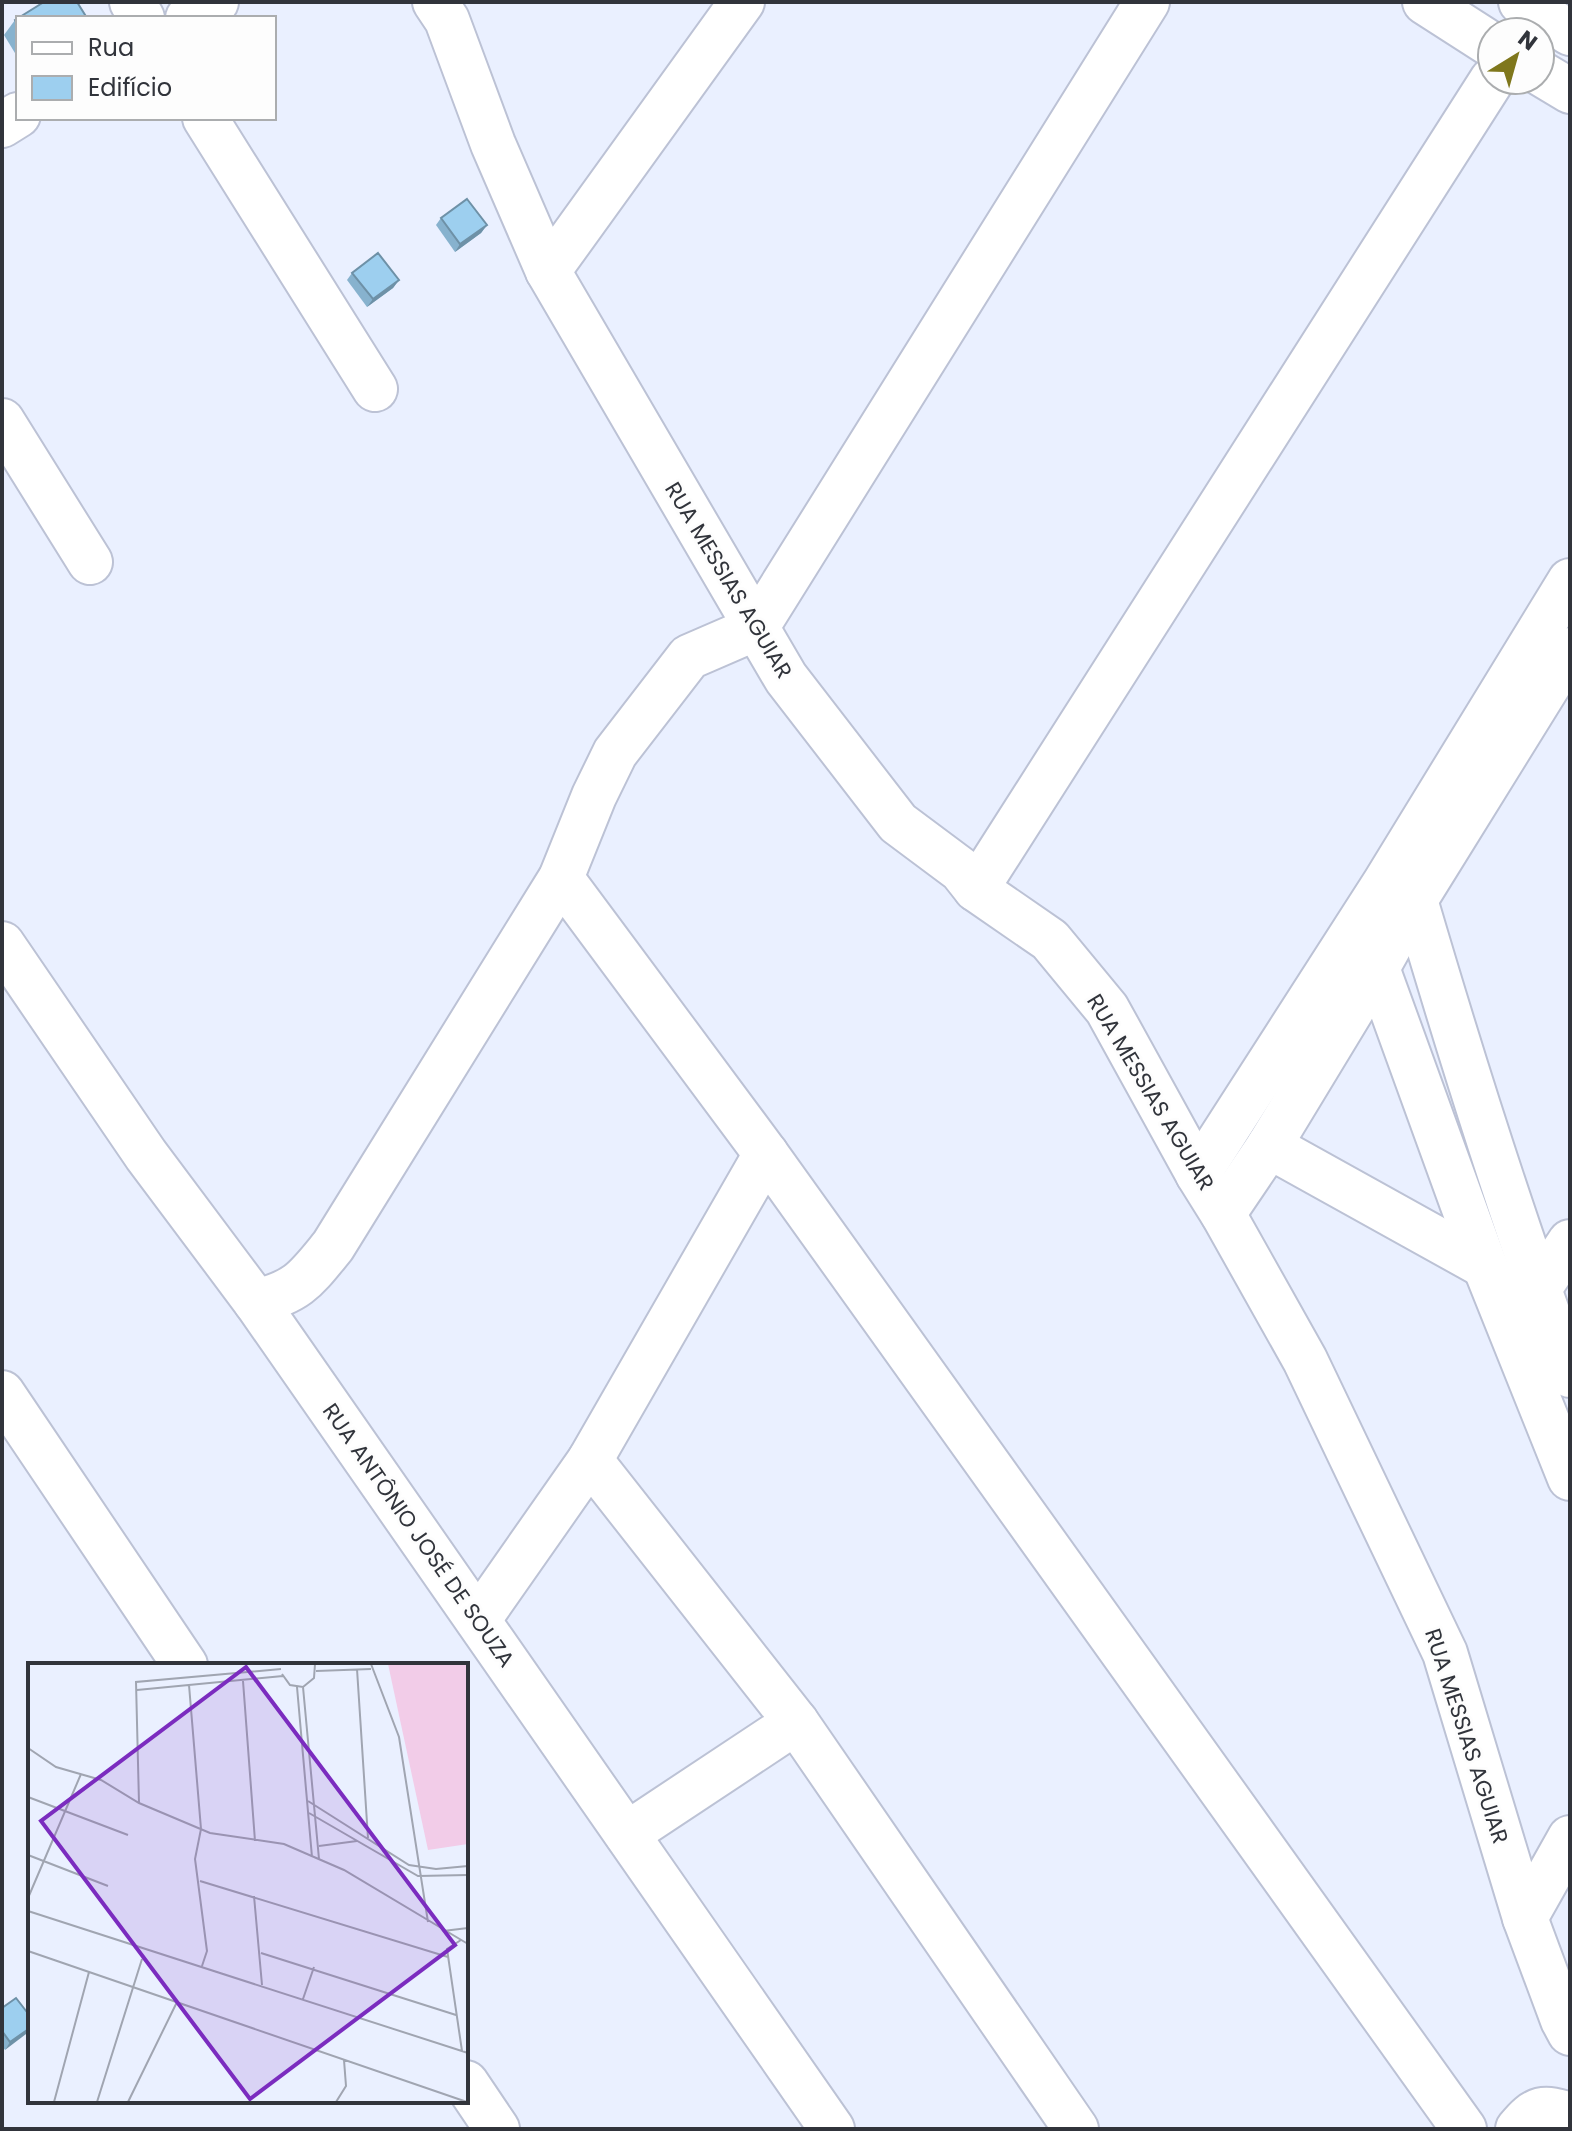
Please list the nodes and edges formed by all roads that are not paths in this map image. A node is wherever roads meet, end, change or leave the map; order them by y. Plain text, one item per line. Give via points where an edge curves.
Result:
1 (216, 2) edge
2 (435, 2) edge
3 (742, 2) edge
4 (1147, 2) edge
5 (1425, 2) edge
6 (1521, 2) edge
7 (192, 16) edge
8 (1570, 33) edge
9 (1476, 35) edge
10 (1482, 96) edge
11 (206, 120) edge
12 (548, 271) junction
13 (375, 389) dead end
14 (2, 421) edge
15 (90, 562) dead end
16 (1570, 581) edge
17 (756, 628) junction
18 (1570, 650) edge
19 (561, 878) junction
20 (976, 889) junction
21 (1400, 892) junction
22 (2, 944) edge
23 (1360, 958) junction
24 (1269, 1146) junction
25 (766, 1154) junction
26 (1198, 1174) junction
27 (1223, 1214) junction
28 (1570, 1242) edge
29 (1485, 1266) junction
30 (1538, 1290) junction
31 (256, 1302) junction
32 (1570, 1375) edge
33 (2, 1393) edge
34 (590, 1460) junction
35 (1570, 1478) edge
36 (478, 1620) junction
37 (184, 1663) edge
38 (796, 1722) junction
39 (627, 1834) junction
40 (1570, 1838) edge
41 (1525, 1918) junction
42 (1568, 2026) edge
43 (468, 2086) edge
44 (1570, 2115) edge
45 (497, 2129) edge
46 (832, 2129) edge
47 (1076, 2129) edge
48 (1464, 2129) edge
49 (1518, 2129) edge

1 - 7 street
2 - 12 street, RUA MESSIAS AGUIAR via 447,20
3 - 12 street
4 - 17 street
5 - 9 street
6 - 8 street
10 - 20 street
11 - 13 street
12 - 17 street, RUA MESSIAS AGUIAR
14 - 15 street
16 - 21 street
17 - 19 street via 689,657 615,753
17 - 20 street, RUA MESSIAS AGUIAR via 786,678 898,823 961,870
18 - 21 street
19 - 25 street
19 - 31 street via 333,1246 295,1288
20 - 26 street, RUA MESSIAS AGUIAR via 1050,940 1107,1009
21 - 23 street
21 - 30 street via 1451,1021
22 - 31 street, RUA ANTÔNIO JOSÉ DE SOUZA via 146,1155
23 - 24 street
23 - 26 street
23 - 29 street
24 - 27 street
24 - 29 street
25 - 34 street
25 - 48 street
26 - 27 street, RUA MESSIAS AGUIAR
27 - 41 street, RUA MESSIAS AGUIAR via 1305,1360 1445,1653
28 - 30 street
29 - 35 street
30 - 32 street
31 - 36 street, RUA ANTÔNIO JOSÉ DE SOUZA
33 - 37 street
34 - 36 street
34 - 38 street
36 - 39 street, RUA ANTÔNIO JOSÉ DE SOUZA
38 - 39 street
38 - 47 street
39 - 46 street, RUA ANTÔNIO JOSÉ DE SOUZA
40 - 41 street
41 - 42 street, RUA MESSIAS AGUIAR
43 - 45 street
44 - 49 street via 1545,2109

